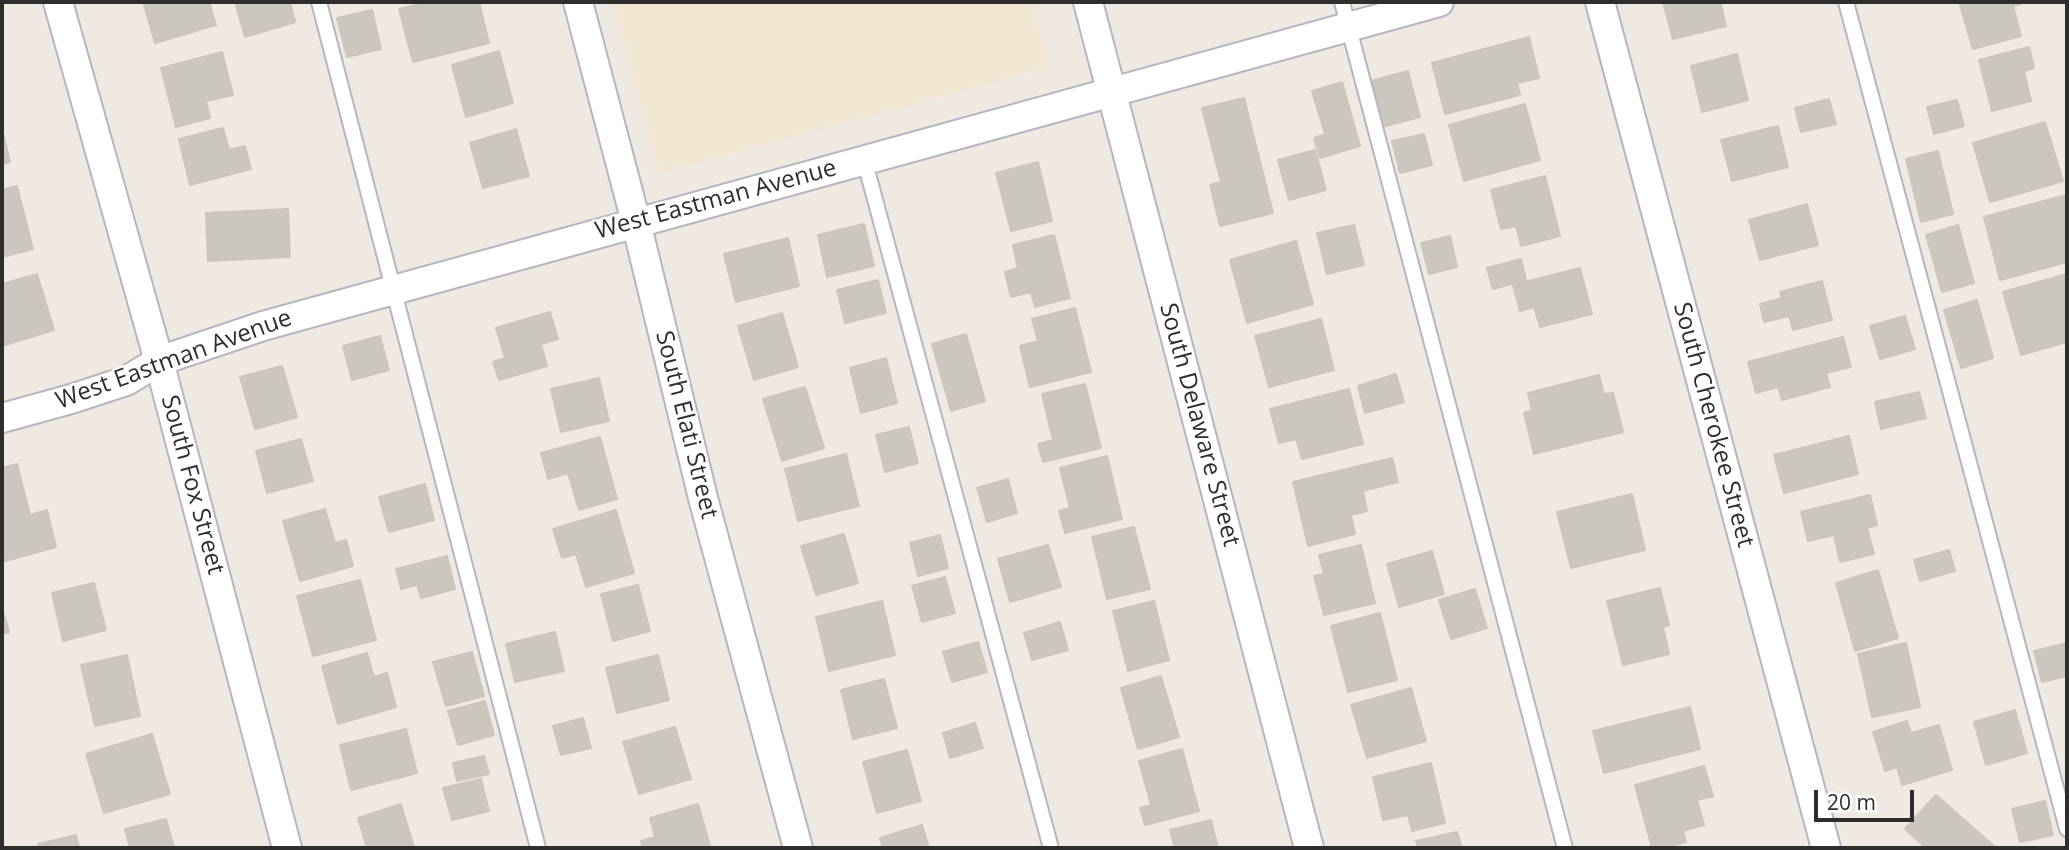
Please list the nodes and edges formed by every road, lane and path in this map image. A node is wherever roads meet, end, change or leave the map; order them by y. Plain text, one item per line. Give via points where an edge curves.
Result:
1 (58, 2) edge
2 (319, 2) edge
3 (578, 2) edge
4 (1088, 2) edge
5 (1439, 2) edge
6 (1600, 2) edge
7 (1846, 2) edge
8 (1346, 15) edge
9 (1112, 91) junction
10 (864, 159) junction
11 (636, 222) junction
12 (392, 289) junction
13 (159, 361) junction
14 (2, 418) edge
15 (2067, 829) edge
16 (287, 848) edge
17 (538, 848) edge
18 (798, 848) edge
19 (1051, 848) edge
20 (1309, 848) edge
21 (1565, 848) edge
22 (1826, 848) edge

1 - 13 street, South Fox Street
2 - 12 lane
3 - 11 street, South Elati Street
4 - 9 street, South Delaware Street
5 - 8 street, West Eastman Avenue
6 - 22 street, South Cherokee Street
7 - 15 lane
8 - 9 street, West Eastman Avenue
8 - 21 lane
9 - 10 street, West Eastman Avenue
9 - 20 street, South Delaware Street
10 - 11 street, West Eastman Avenue
10 - 19 lane
11 - 12 street, West Eastman Avenue
11 - 18 street, South Elati Street via 703,498
12 - 13 street, West Eastman Avenue
12 - 17 lane
13 - 14 street, West Eastman Avenue via 126,381
13 - 16 street, South Fox Street

